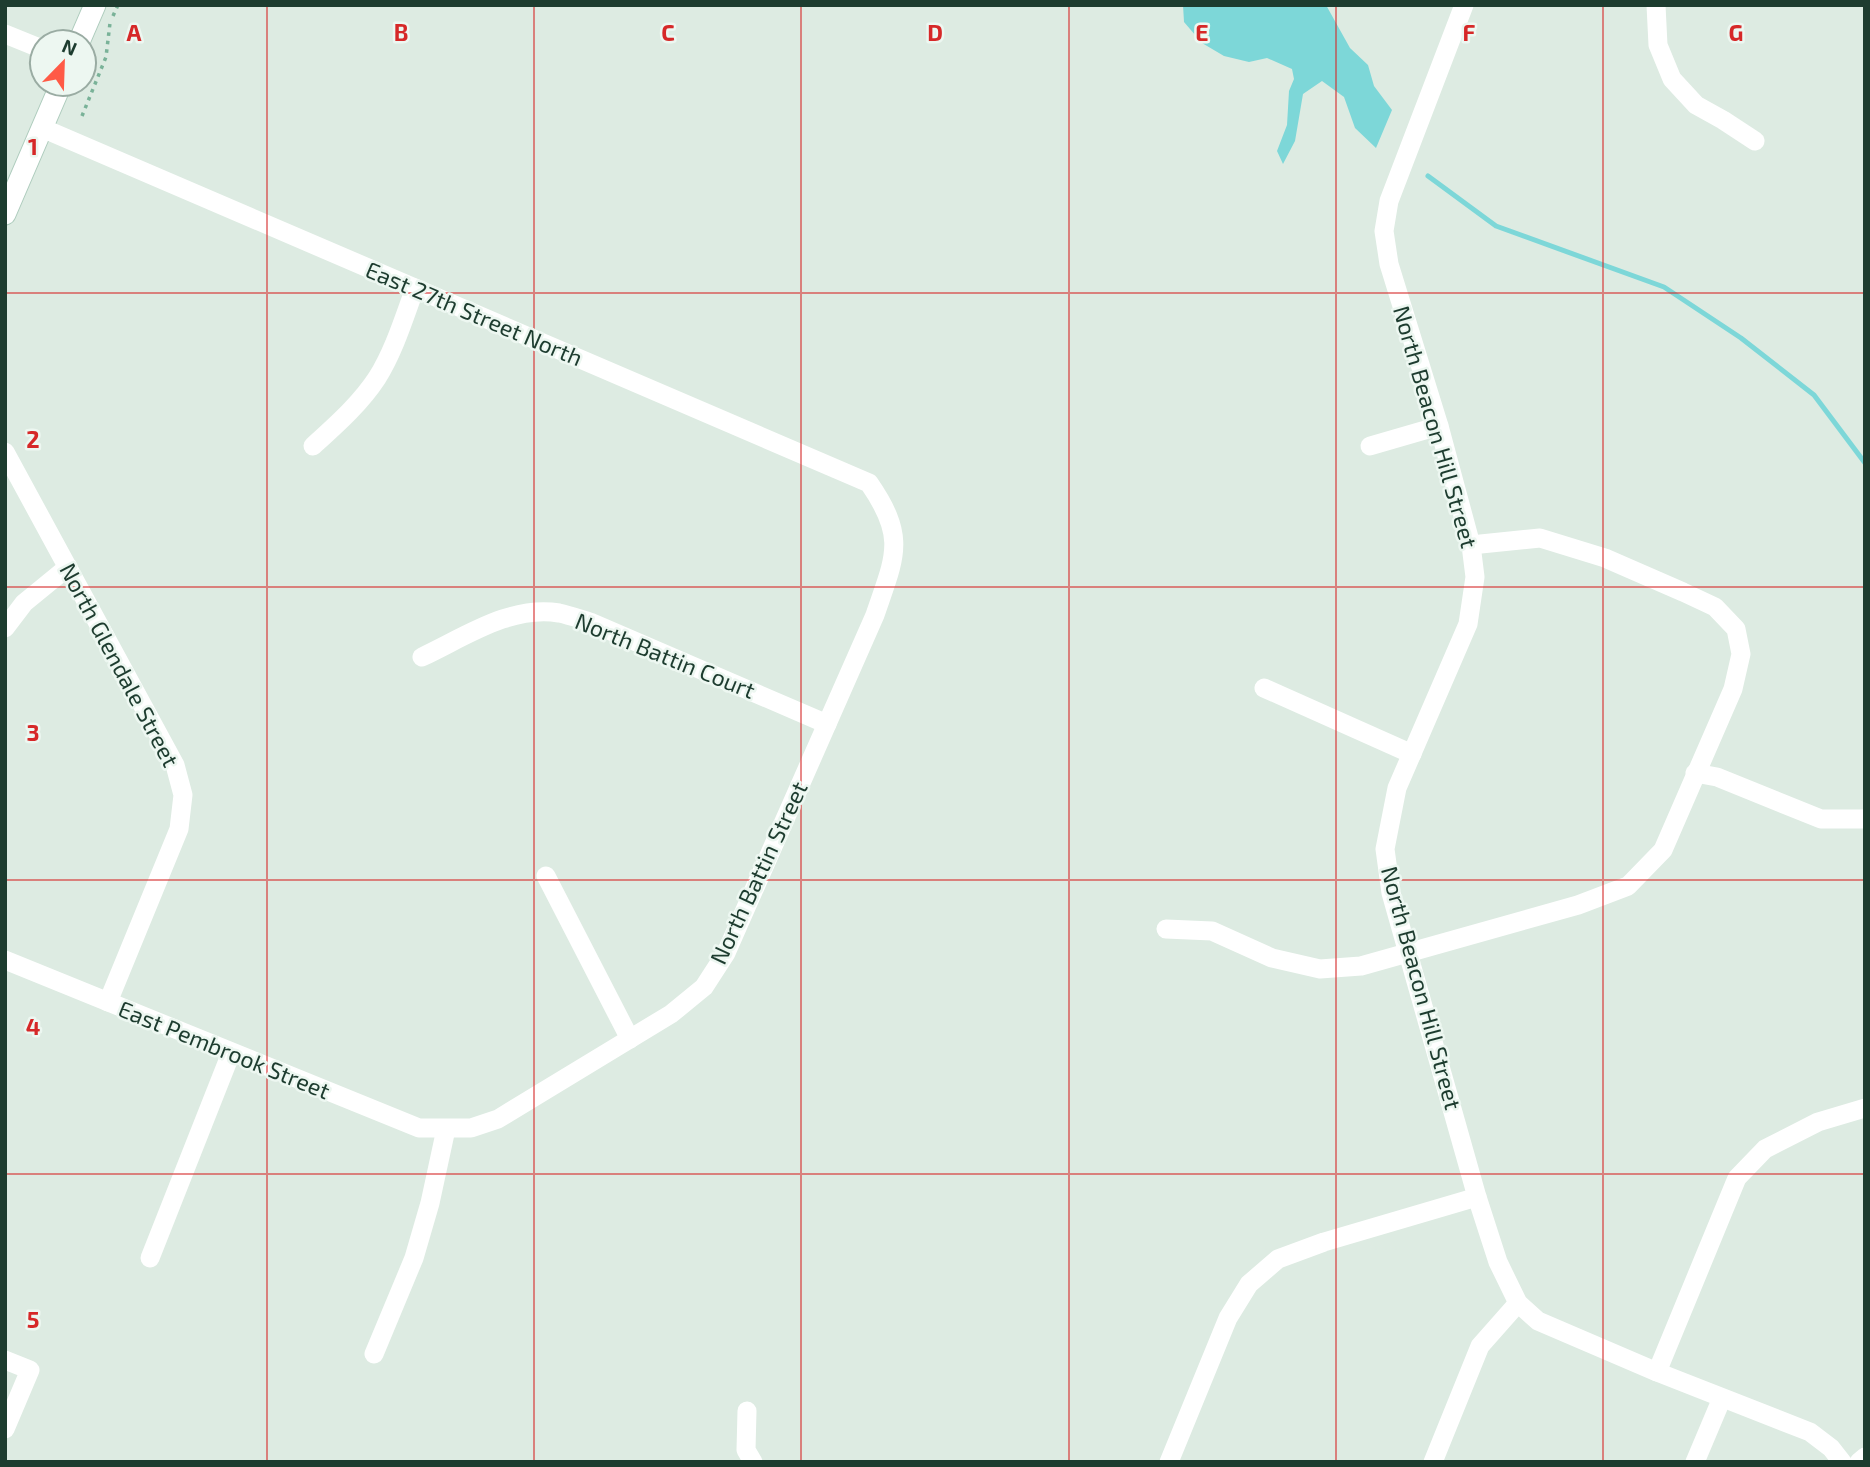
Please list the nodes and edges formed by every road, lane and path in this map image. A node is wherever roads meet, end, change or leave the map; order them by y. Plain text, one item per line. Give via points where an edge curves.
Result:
1 (95, 5) edge
2 (118, 5) edge
3 (1464, 5) edge
4 (1656, 5) edge
5 (85, 28) edge
6 (5, 34) edge
7 (28, 44) edge
8 (55, 98) edge
9 (82, 116) dead end
10 (43, 128) junction
11 (1755, 141) dead end
12 (5, 214) edge
13 (415, 288) junction
14 (1438, 426) junction
15 (313, 446) dead end
16 (1370, 446) dead end
17 (5, 452) edge
18 (889, 519) joint
19 (1471, 545) junction
20 (68, 567) junction
21 (5, 628) edge
22 (422, 657) dead end
23 (1264, 688) dead end
24 (828, 723) junction
25 (1412, 754) junction
26 (1695, 773) junction
27 (1865, 819) edge
28 (546, 876) dead end
29 (1166, 929) dead end
30 (1408, 954) junction
31 (5, 960) edge
32 (108, 1002) junction
33 (631, 1039) junction
34 (231, 1053) junction
35 (1865, 1108) edge
36 (446, 1129) junction
37 (1477, 1197) junction
38 (150, 1258) dead end
39 (1518, 1303) junction
40 (374, 1354) dead end
41 (5, 1360) edge
42 (1657, 1372) junction
43 (1722, 1398) junction
44 (747, 1411) dead end
45 (5, 1429) edge
46 (1865, 1457) edge
47 (753, 1462) edge
48 (1169, 1462) edge
49 (1433, 1462) edge
50 (1695, 1462) edge
51 (1842, 1462) edge
52 (1859, 1462) edge

1 - 5 main road
2 - 9 path via 109,24 106,57
3 - 14 street, North Beacon Hill Street via 1388,201 1384,231 1389,264
4 - 11 street via 1658,45 1672,79 1696,105
6 - 7 street
8 - 10 main road
10 - 12 main road
10 - 13 street, East 27th Street North
13 - 15 street via 377,378 348,414
13 - 18 street, East 27th Street North via 869,483
14 - 16 street
14 - 19 street, North Beacon Hill Street
17 - 20 street, North Glendale Street
18 - 24 street, North Battin Street via 894,531 893,564
19 - 25 street, North Beacon Hill Street via 1475,577 1468,624
19 - 26 street via 1540,538 1605,558 1715,607 1735,629 1741,653 1733,689
20 - 21 street via 24,603
20 - 32 street, North Glendale Street via 175,765 183,794 174,841
22 - 24 street, North Battin Court via 522,612 558,613 590,622
23 - 25 street
24 - 33 street, North Battin Street via 726,953 704,987
25 - 30 street, North Beacon Hill Street via 1397,788 1385,849 1391,893
26 - 27 street via 1821,819
26 - 30 street via 1663,850 1628,886
28 - 33 street
29 - 30 street via 1212,932 1272,958 1320,969 1361,967
30 - 37 street, North Beacon Hill Street
31 - 32 street, East Pembrook Street
32 - 34 street, East Pembrook Street
33 - 36 street, North Battin Street via 498,1119 471,1128
34 - 36 street, East Pembrook Street via 401,1122
34 - 38 street
35 - 42 street via 1818,1122 1765,1149 1737,1178
36 - 40 street via 414,1258
37 - 39 street, North Beacon Hill Street via 1498,1262
37 - 48 street via 1278,1259 1249,1283 1228,1318
39 - 42 street, North Beacon Hill Street via 1538,1321
39 - 49 street via 1480,1346
41 - 45 street via 30,1370
42 - 43 street, North Beacon Hill Street
43 - 50 street
43 - 51 street, North Beacon Hill Street via 1810,1432
44 - 47 street via 746,1450
46 - 52 street

